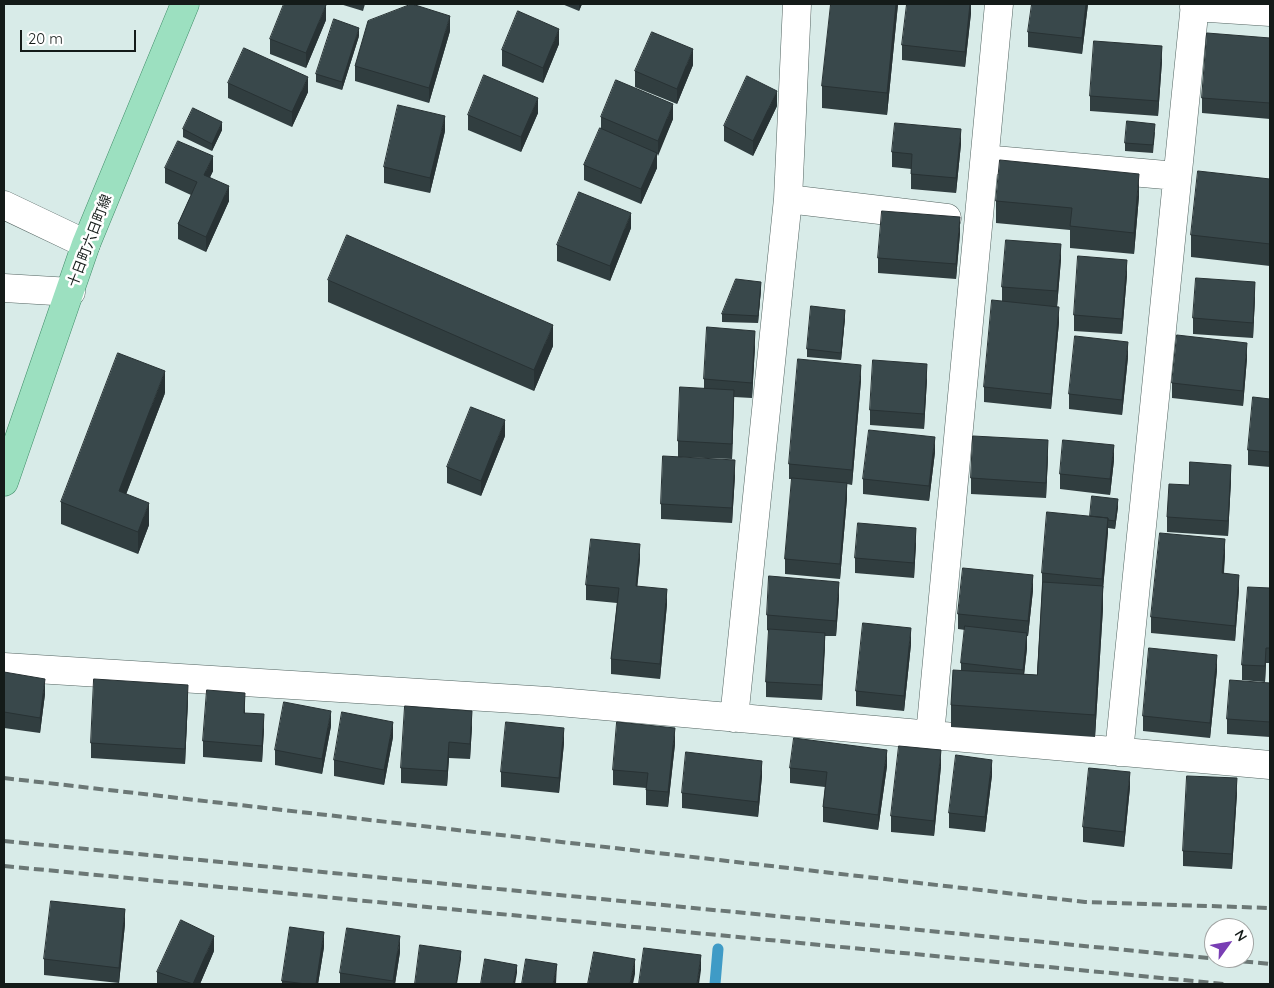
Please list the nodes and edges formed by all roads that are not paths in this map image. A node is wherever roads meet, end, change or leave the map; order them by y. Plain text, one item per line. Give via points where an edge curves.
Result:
1 (185, 4) edge
2 (797, 4) edge
3 (999, 4) edge
4 (1194, 5) edge
5 (1270, 12) edge
6 (984, 159) junction
7 (1177, 176) junction
8 (788, 199) junction
9 (4, 205) edge
10 (979, 222) junction
11 (86, 244) junction
12 (4, 288) edge
13 (71, 292) junction
14 (4, 482) edge
15 (4, 667) edge
16 (734, 718) junction
17 (930, 735) junction
18 (1119, 752) junction
19 (1270, 765) edge

1 - 11 main road, 十日町六日町線
2 - 8 street
3 - 6 street
4 - 5 street
4 - 7 street
6 - 7 street
6 - 10 street
7 - 18 street
8 - 10 street
8 - 16 street
9 - 11 street
10 - 17 street
11 - 13 main road, 十日町六日町線
12 - 13 street
13 - 14 main road, 十日町六日町線
15 - 16 street via 548,701
16 - 17 street
17 - 18 street
18 - 19 street

